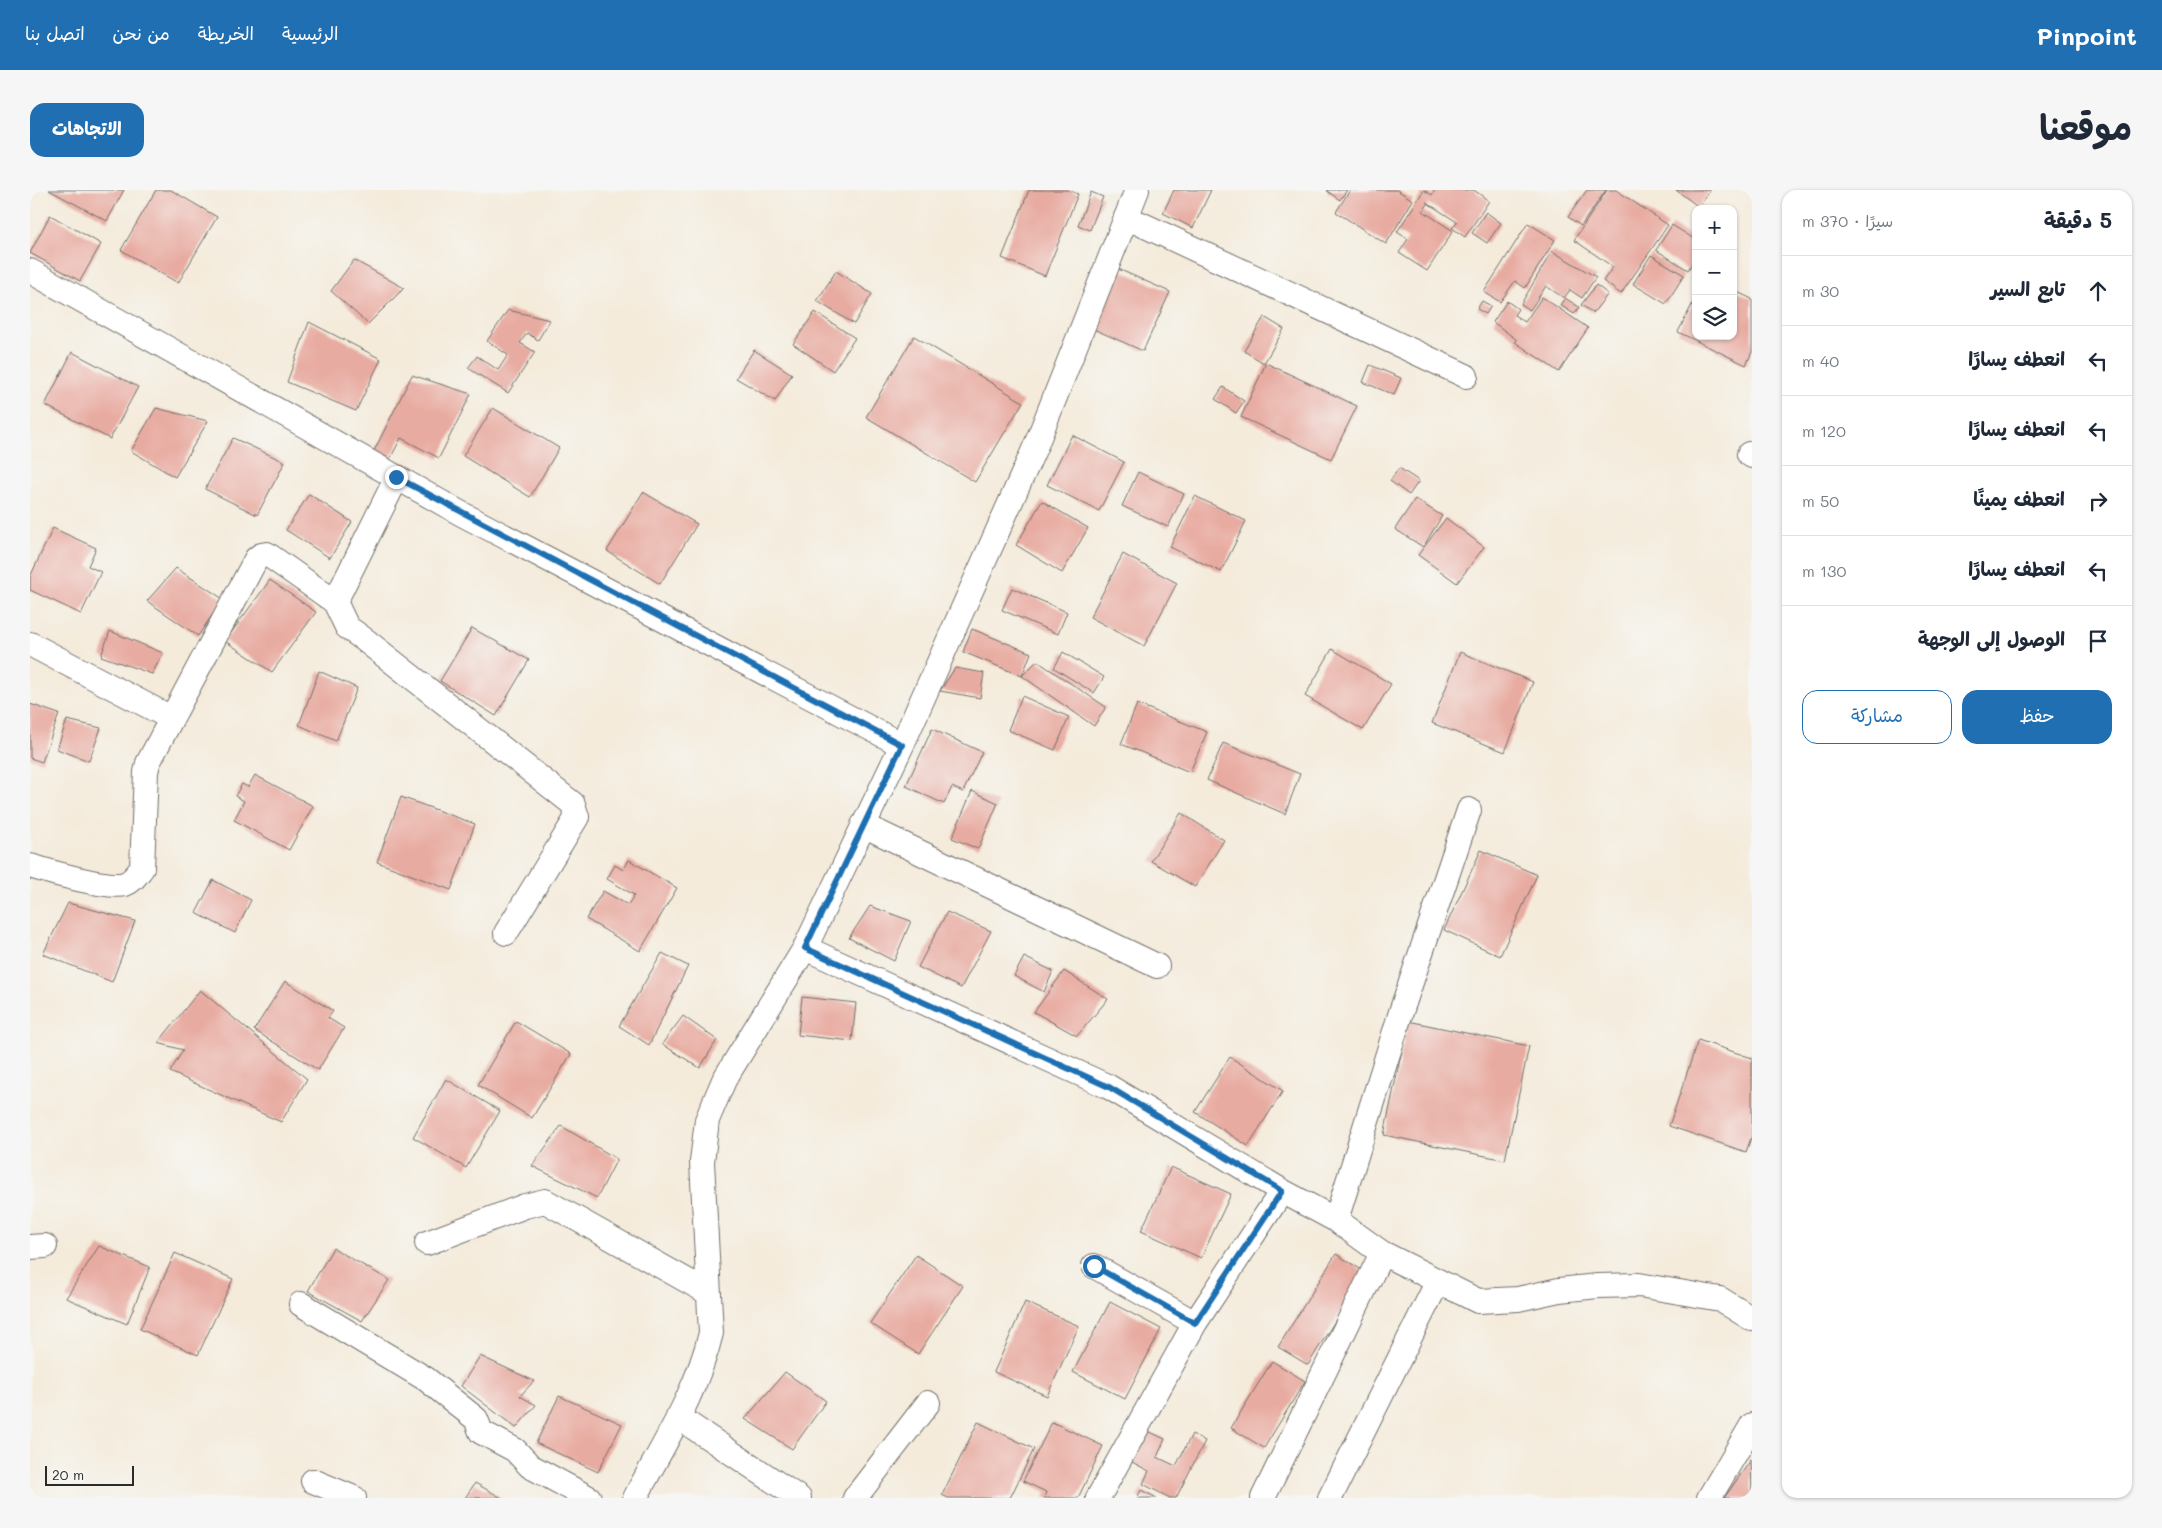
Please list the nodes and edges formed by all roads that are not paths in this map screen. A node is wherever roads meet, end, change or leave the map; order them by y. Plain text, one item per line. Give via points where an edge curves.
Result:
1 (1137, 190) edge
2 (1126, 217) junction
3 (30, 272) edge
4 (1466, 376) dead end
5 (396, 477) junction
6 (335, 602) junction
7 (30, 644) edge
8 (171, 718) junction
9 (902, 745) junction
10 (1469, 810) dead end
11 (863, 825) junction
12 (30, 866) edge
13 (506, 933) dead end
14 (805, 948) junction
15 (1157, 966) dead end
16 (1282, 1191) junction
17 (1336, 1220) junction
18 (427, 1243) dead end
19 (1382, 1253) junction
20 (1094, 1266) dead end
21 (1438, 1281) junction
22 (709, 1293) junction
23 (301, 1304) dead end
24 (1752, 1319) edge
25 (1195, 1323) junction
26 (928, 1403) dead end
27 (678, 1417) junction
28 (1752, 1425) edge
29 (313, 1481) dead end
30 (354, 1498) edge
31 (589, 1498) edge
32 (635, 1498) edge
33 (799, 1498) edge
34 (855, 1498) edge
35 (1098, 1498) edge
36 (1264, 1498) edge
37 (1330, 1498) edge
38 (1709, 1498) edge

1 - 2 street
2 - 4 street
2 - 9 street via 1036,445
3 - 5 street
5 - 6 street
5 - 9 street
6 - 8 street via 267,554 261,555
6 - 13 street via 346,627 573,804 577,817
7 - 8 street
8 - 12 street via 148,763 142,868 135,877 126,884 115,885
9 - 11 street
10 - 17 street
11 - 14 street
11 - 15 street
14 - 16 street via 1109,1087
14 - 22 street via 724,1080 707,1120 702,1162
16 - 17 street
16 - 25 street
17 - 19 street
18 - 22 street via 545,1201
19 - 21 street
19 - 36 street
20 - 25 street
21 - 24 street via 1478,1301 1518,1299 1598,1286 1639,1285 1720,1299
21 - 37 street
22 - 27 street via 711,1333 704,1360
23 - 31 street via 426,1379 476,1419 481,1432 515,1450 530,1466
25 - 35 street
26 - 34 street
27 - 32 street
27 - 33 street
28 - 38 street
29 - 30 street

